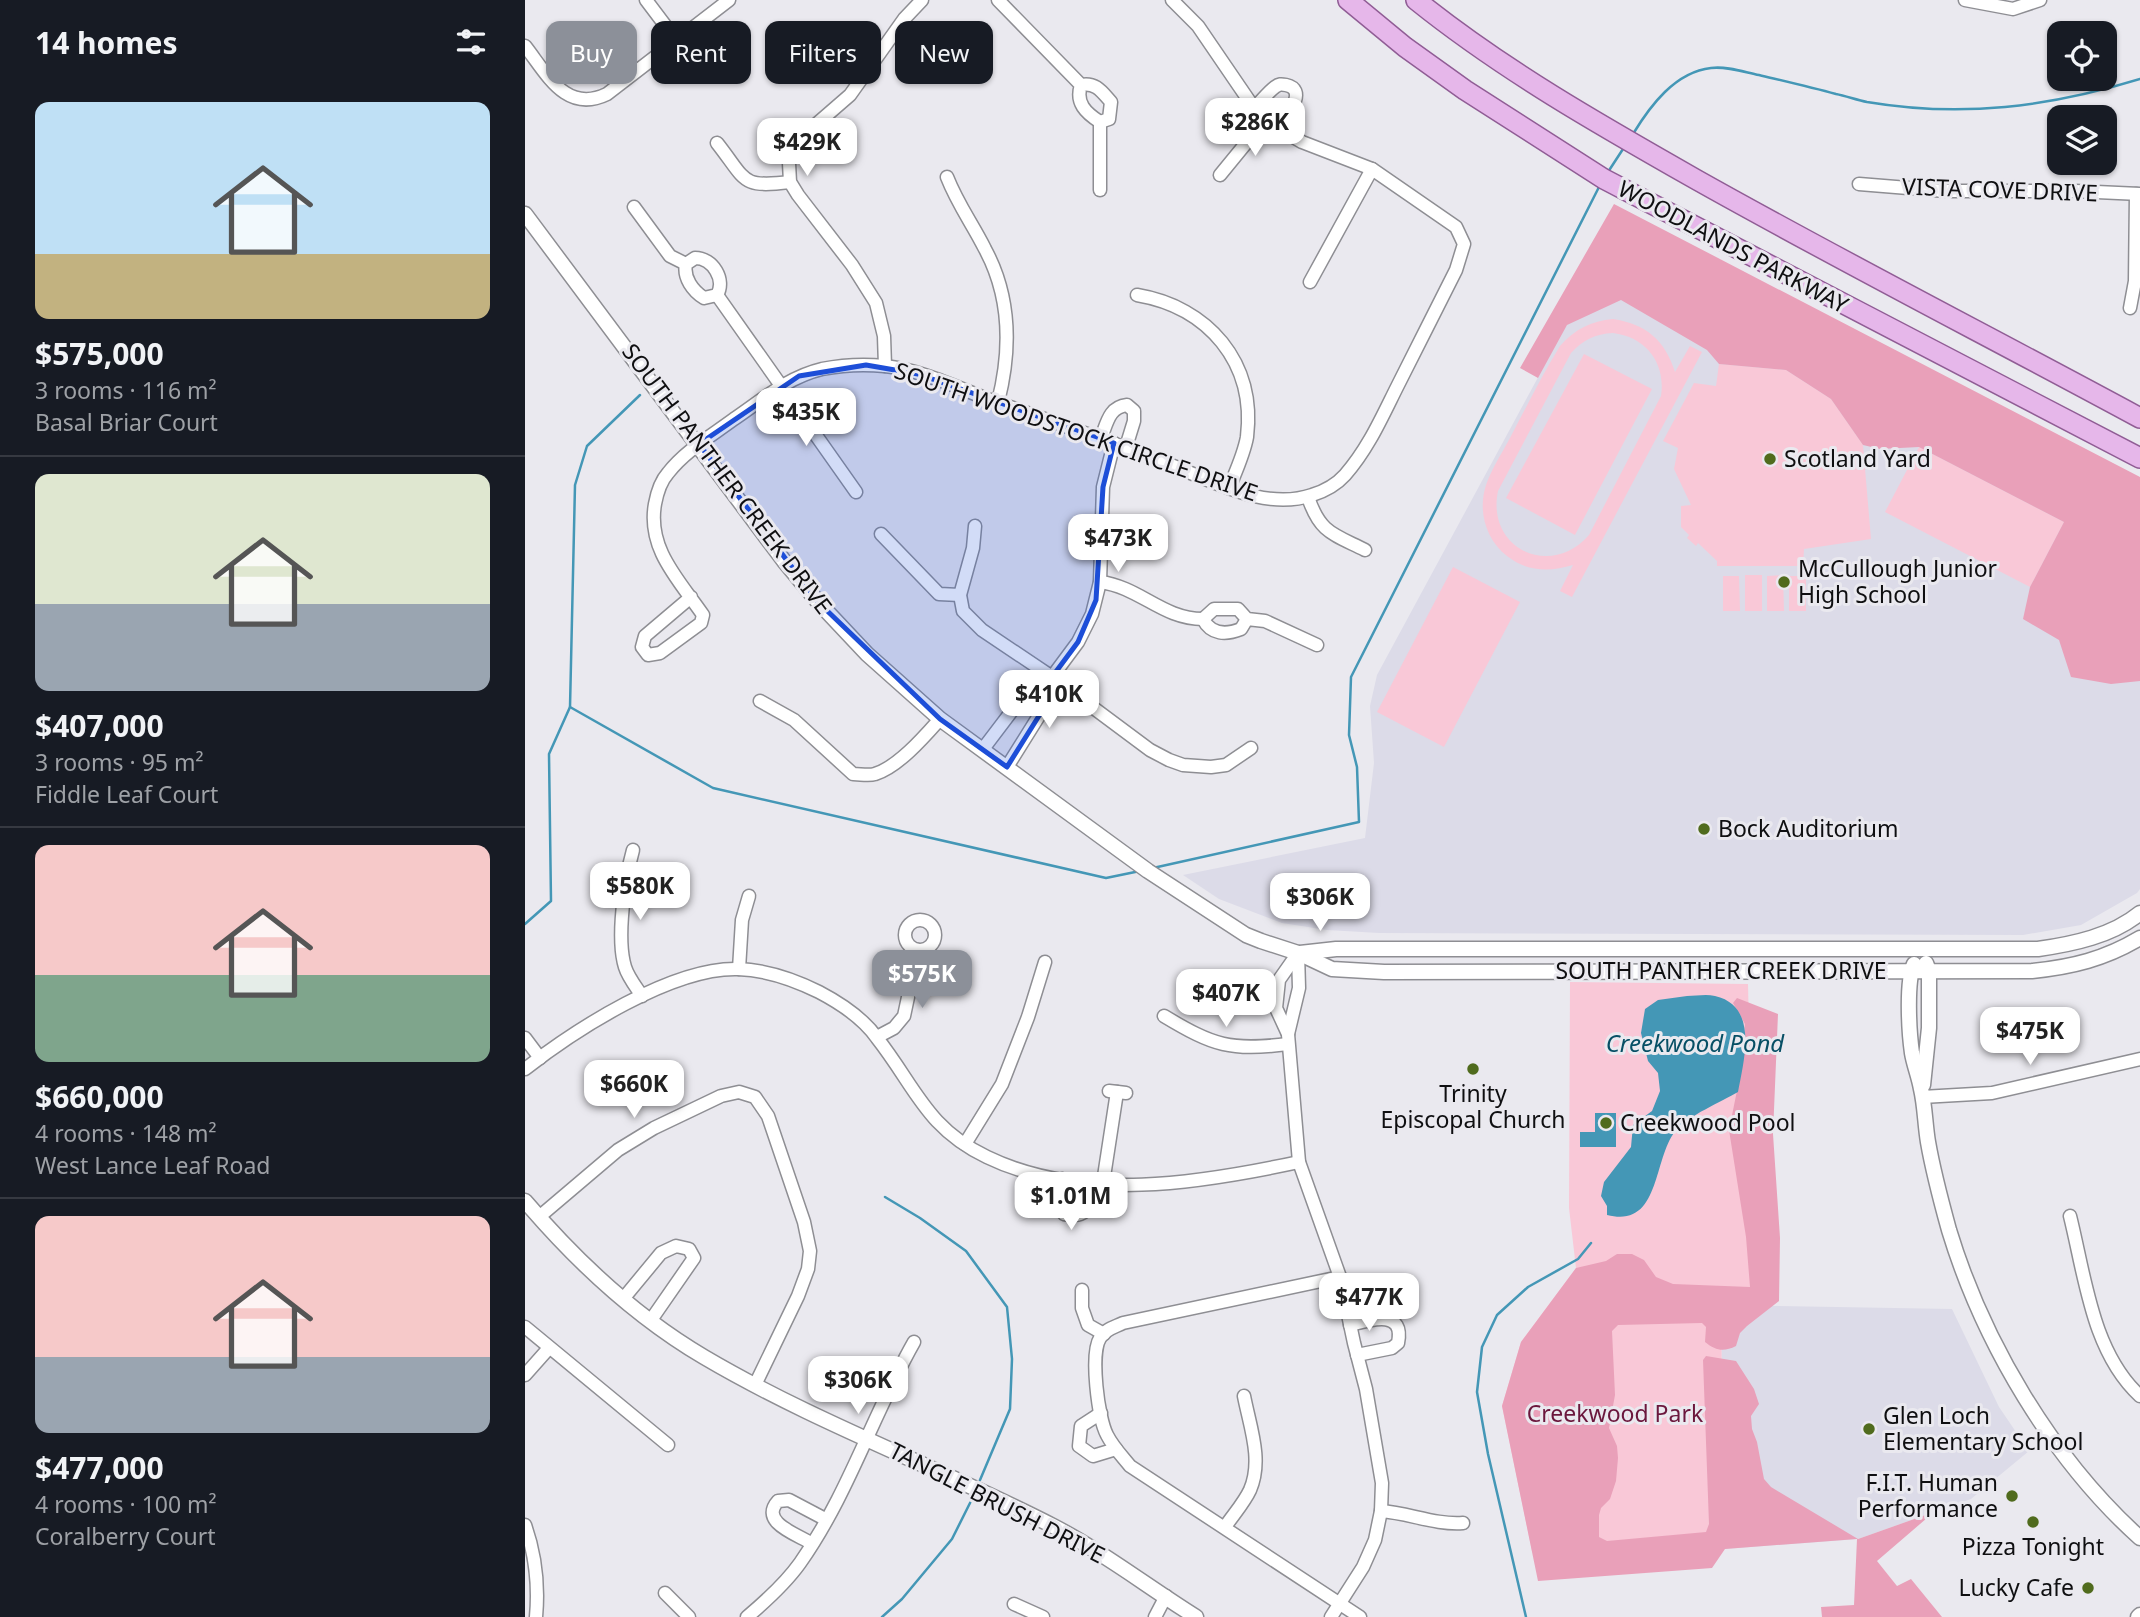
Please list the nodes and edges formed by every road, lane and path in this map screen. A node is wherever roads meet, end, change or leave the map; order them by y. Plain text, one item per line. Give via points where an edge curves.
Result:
1 (646, 0) edge
2 (729, 0) edge
3 (922, 0) edge
4 (997, 0) edge
5 (1172, 0) edge
6 (1347, 0) edge
7 (1416, 0) edge
8 (1965, 0) edge
9 (2040, 0) edge
10 (662, 21) edge
11 (702, 21) edge
12 (525, 47) edge
13 (651, 61) edge
14 (1081, 85) junction
15 (1254, 108) junction
16 (1265, 120) junction
17 (1100, 122) junction
18 (1279, 128) junction
19 (717, 144) dead end
20 (1372, 169) junction
21 (1220, 175) dead end
22 (947, 177) dead end
23 (790, 182) junction
24 (1859, 184) dead end
25 (1100, 190) dead end
26 (2138, 194) edge
27 (634, 207) dead end
28 (526, 218) edge
29 (686, 264) junction
30 (1310, 282) dead end
31 (717, 295) junction
32 (1137, 295) dead end
33 (2130, 308) dead end
34 (885, 366) junction
35 (782, 386) junction
36 (998, 402) junction
37 (2140, 418) edge
38 (1101, 438) junction
39 (699, 444) junction
40 (1120, 445) junction
41 (2140, 458) edge
42 (1229, 488) junction
43 (856, 492) dead end
44 (1308, 497) junction
45 (975, 526) dead end
46 (881, 534) dead end
47 (1365, 550) dead end
48 (1100, 582) junction
49 (960, 595) junction
50 (691, 597) junction
51 (1247, 619) junction
52 (1203, 620) junction
53 (1317, 645) dead end
54 (1052, 677) junction
55 (760, 701) dead end
56 (940, 719) junction
57 (1251, 748) dead end
58 (983, 749) junction
59 (1007, 767) junction
60 (633, 850) dead end
61 (749, 896) dead end
62 (2140, 913) edge
63 (2140, 939) edge
64 (918, 950) dead end
65 (1921, 950) junction
66 (1298, 953) junction
67 (1045, 962) dead end
68 (739, 969) junction
69 (1911, 971) junction
70 (1929, 971) junction
71 (642, 996) junction
72 (1164, 1016) dead end
73 (877, 1037) junction
74 (525, 1038) edge
75 (1288, 1039) junction
76 (540, 1058) junction
77 (2140, 1059) edge
78 (525, 1069) edge
79 (1117, 1092) dead end
80 (1922, 1094) junction
81 (965, 1144) junction
82 (1299, 1162) junction
83 (1062, 1179) junction
84 (1096, 1183) junction
85 (525, 1202) edge
86 (2070, 1216) dead end
87 (539, 1217) junction
88 (1340, 1277) junction
89 (1082, 1290) dead end
90 (623, 1298) junction
91 (650, 1320) junction
92 (1350, 1325) junction
93 (525, 1327) edge
94 (1104, 1334) junction
95 (914, 1342) dead end
96 (549, 1348) junction
97 (1357, 1355) junction
98 (525, 1375) edge
99 (755, 1385) junction
100 (1244, 1396) dead end
101 (2140, 1396) edge
102 (1101, 1413) junction
103 (866, 1438) junction
104 (668, 1445) dead end
105 (1116, 1449) junction
106 (1381, 1511) junction
107 (825, 1519) junction
108 (1463, 1523) dead end
109 (525, 1525) edge
110 (1225, 1527) junction
111 (2140, 1538) edge
112 (811, 1543) junction
113 (665, 1592) dead end
114 (1166, 1596) junction
115 (1014, 1604) dead end
116 (1339, 1604) junction
117 (1188, 1615) edge
118 (536, 1617) edge
119 (689, 1617) edge
120 (747, 1617) edge
121 (1043, 1617) edge
122 (1155, 1617) edge
123 (1331, 1617) edge
124 (1360, 1617) edge

1 - 10 street
2 - 11 street
3 - 23 street via 850,95 797,141 789,163
4 - 14 street
5 - 15 street via 1198,26
6 - 41 main road, WOODLANDS PARKWAY via 1465,90 1591,171
7 - 37 main road, WOODLANDS PARKWAY via 1486,53 1613,133
8 - 9 street via 2013,9
12 - 13 street via 560,90 583,100 607,94
14 - 17 street via 1080,103
14 - 17 street via 1097,87 1111,102 1109,119
15 - 16 street
15 - 18 street via 1273,88 1290,86 1296,100
16 - 18 street
16 - 21 street
17 - 25 street
18 - 20 street via 1302,142
19 - 23 street via 747,182
20 - 30 street
20 - 44 street, SOUTH WOODSTOCK CIRCLE DRIVE via 1456,228 1464,244 1456,270 1366,448 1338,482
22 - 36 street via 957,204 986,250 1006,314 1008,339
23 - 34 street via 876,303
24 - 26 street, VISTA COVE DRIVE via 1945,191
26 - 33 street
27 - 29 street via 670,256
28 - 39 street, SOUTH PANTHER CREEK DRIVE
29 - 31 street via 684,271 698,294 704,298
29 - 31 street via 695,258 709,262 722,283
31 - 35 street
32 - 42 street via 1158,299 1199,318 1234,359 1243,382 1247,436
34 - 35 street, SOUTH WOODSTOCK CIRCLE DRIVE via 824,369
34 - 36 street, SOUTH WOODSTOCK CIRCLE DRIVE
35 - 39 street, SOUTH WOODSTOCK CIRCLE DRIVE
35 - 43 street
36 - 38 street, SOUTH WOODSTOCK CIRCLE DRIVE
38 - 40 street, SOUTH WOODSTOCK CIRCLE DRIVE
38 - 40 street via 1112,411 1127,405 1135,411 1135,421
39 - 50 street, SOUTH WOODSTOCK CIRCLE DRIVE via 664,477 657,492 653,527 665,560
39 - 56 street, SOUTH PANTHER CREEK DRIVE via 819,603 867,654
40 - 42 street, SOUTH WOODSTOCK CIRCLE DRIVE
40 - 48 street via 1103,487
42 - 44 street, SOUTH WOODSTOCK CIRCLE DRIVE via 1271,499
44 - 47 street via 1319,523
45 - 49 street
46 - 49 street via 939,594
48 - 52 street via 1134,592 1167,613
48 - 54 street via 1078,642
49 - 54 street via 963,611 982,630
50 - 50 street via 645,636 642,647 648,655 660,653 701,623 703,615
51 - 52 street via 1238,609 1227,608 1213,609
51 - 52 street via 1241,629 1220,633
51 - 53 street via 1265,621
54 - 57 street via 1169,760 1197,768 1226,765
54 - 58 street via 1027,691
54 - 59 street via 1047,703
55 - 56 street via 794,720 853,774 874,774 890,766
56 - 58 street, SOUTH PANTHER CREEK DRIVE
58 - 59 street, SOUTH PANTHER CREEK DRIVE
59 - 66 street, SOUTH PANTHER CREEK DRIVE via 1144,868 1246,934
60 - 71 street via 626,874 623,951 625,966
61 - 68 street via 742,920
62 - 65 street, SOUTH PANTHER CREEK DRIVE via 2109,930 2061,946
63 - 70 street, SOUTH PANTHER CREEK DRIVE via 2065,968
64 - 73 street via 904,1016
65 - 66 street, SOUTH PANTHER CREEK DRIVE via 1378,948
65 - 69 street
65 - 70 street
66 - 69 street, SOUTH PANTHER CREEK DRIVE via 1332,969 1384,972
66 - 75 street via 1299,988
66 - 75 street via 1279,980 1276,1008
67 - 81 street via 1002,1084
68 - 71 street via 700,974
68 - 73 street via 808,986 845,1008
69 - 70 street, SOUTH PANTHER CREEK DRIVE
69 - 80 street via 1912,1053
70 - 80 street
71 - 76 street
72 - 75 street via 1223,1046 1252,1048
73 - 81 street via 925,1109
74 - 76 street
75 - 82 street
76 - 78 street
77 - 80 street via 1992,1093
79 - 84 street
80 - 111 street via 1928,1142 1949,1229 1998,1350 2029,1405 2068,1457
81 - 83 street via 1002,1163
82 - 84 street via 1189,1182
82 - 88 street
83 - 84 street
83 - 84 street via 1059,1205 1064,1214 1075,1216 1089,1208
85 - 87 street, TANGLE BRUSH DRIVE
86 - 101 street via 2102,1338 2121,1375
87 - 90 street, TANGLE BRUSH DRIVE
87 - 99 street via 635,1139 721,1096 739,1092 754,1097 768,1116 810,1251 798,1296
88 - 92 street
88 - 94 street via 1123,1324
89 - 94 street via 1088,1325
90 - 91 street, TANGLE BRUSH DRIVE
90 - 91 street via 661,1254 676,1246 689,1249 694,1258
91 - 99 street, TANGLE BRUSH DRIVE
92 - 97 street
92 - 97 street via 1389,1319 1400,1335 1392,1348
93 - 96 street
94 - 102 street via 1095,1361
95 - 103 street
96 - 98 street
96 - 104 street
97 - 106 street via 1378,1450
99 - 103 street, TANGLE BRUSH DRIVE
100 - 110 street via 1257,1469 1249,1491
102 - 105 street
102 - 105 street via 1081,1426 1079,1446 1093,1456
103 - 107 street
103 - 114 street, TANGLE BRUSH DRIVE via 1070,1535
105 - 110 street via 1130,1466
106 - 108 street via 1444,1524
106 - 116 street via 1370,1554
107 - 112 street
107 - 112 street via 789,1500 773,1507 775,1523
109 - 118 street via 537,1568
110 - 116 street
112 - 120 street via 779,1587
113 - 119 street
114 - 117 street, TANGLE BRUSH DRIVE
114 - 122 street
115 - 121 street
116 - 123 street
116 - 124 street

